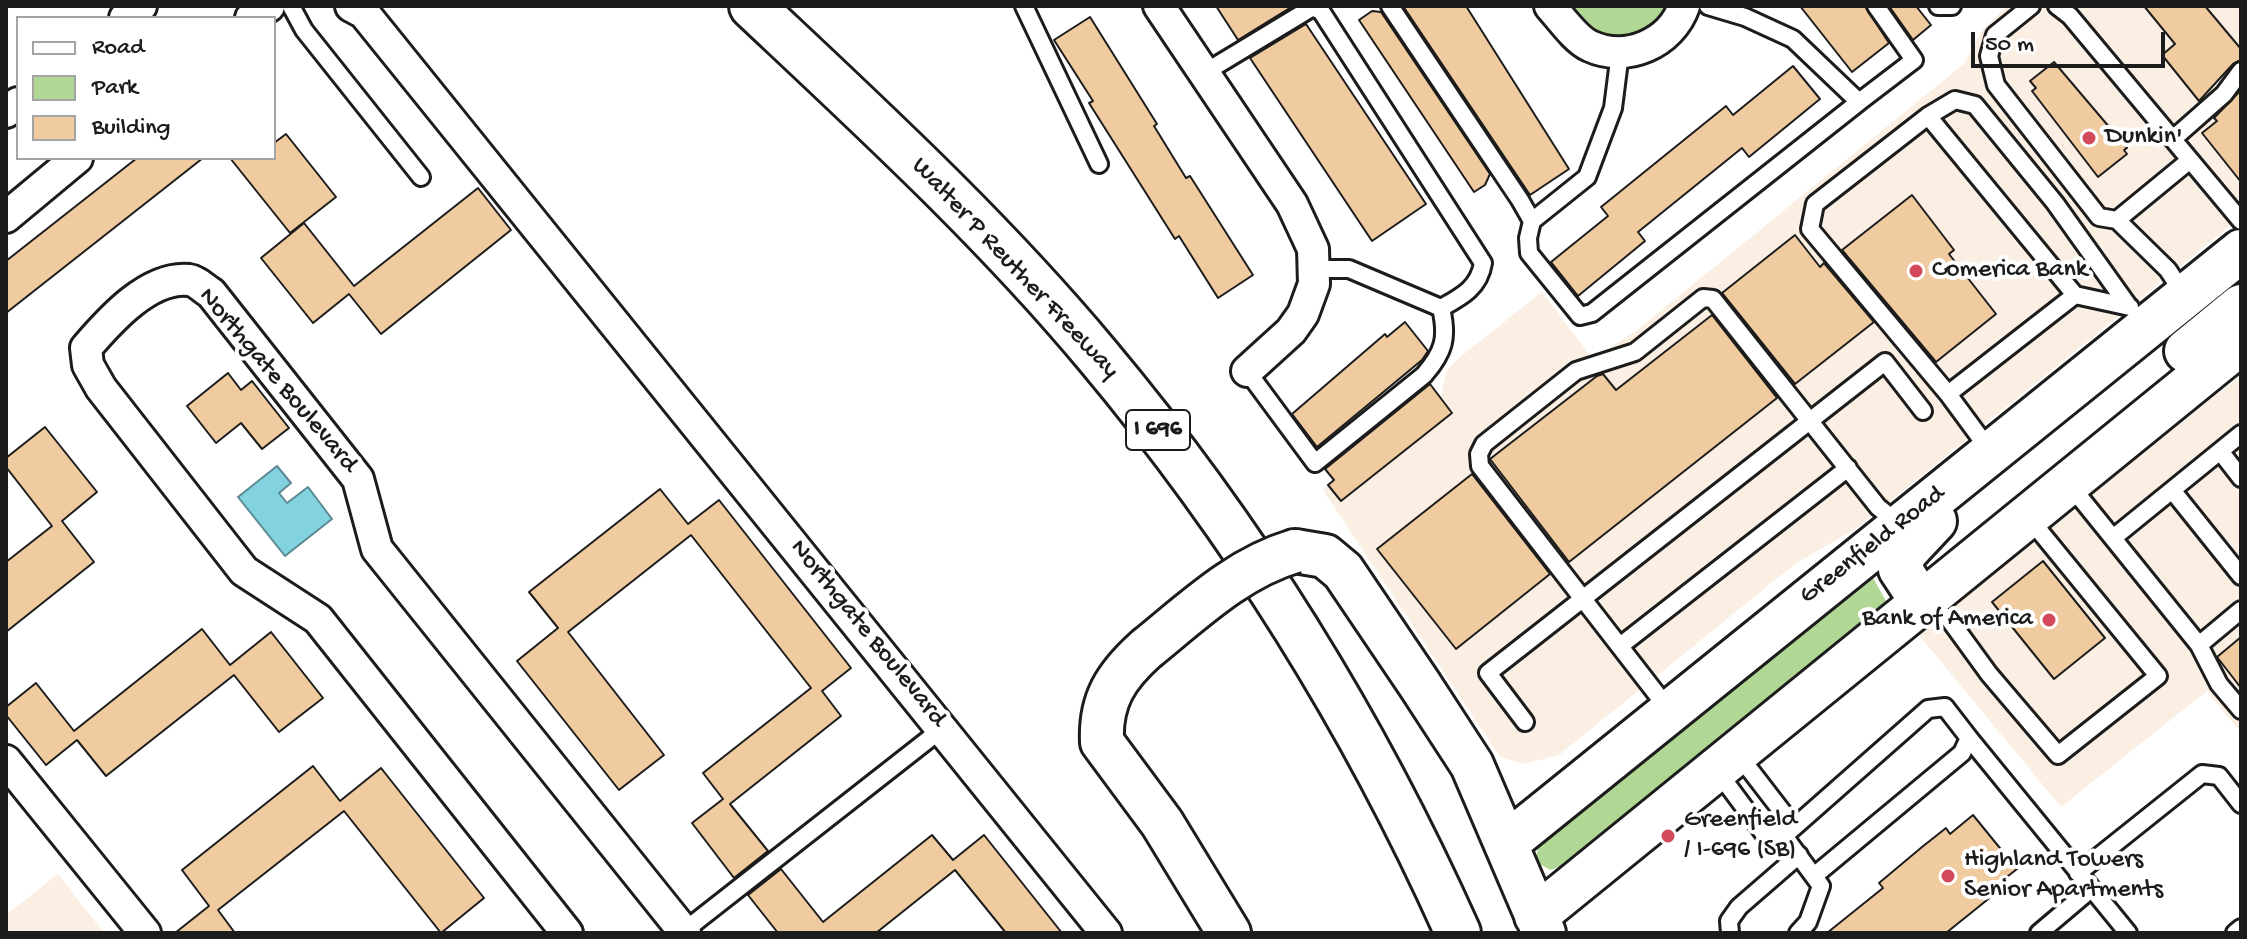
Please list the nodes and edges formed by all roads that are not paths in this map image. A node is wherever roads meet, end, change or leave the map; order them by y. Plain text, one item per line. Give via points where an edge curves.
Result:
1 (291, 6) edge
2 (351, 6) edge
3 (752, 6) edge
4 (1024, 6) edge
5 (1159, 6) edge
6 (1390, 6) edge
7 (1550, 6) edge
8 (1684, 6) edge
9 (1708, 6) edge
10 (1876, 6) edge
11 (1938, 6) edge
12 (1952, 6) edge
13 (2031, 6) edge
14 (2069, 9) edge
15 (1620, 53) junction
16 (2241, 71) edge
17 (1204, 73) junction
18 (1859, 102) junction
19 (1928, 116) junction
20 (2173, 139) junction
21 (75, 160) edge
22 (2190, 160) junction
23 (1099, 164) dead end
24 (421, 177) dead end
25 (6, 217) edge
26 (2117, 220) junction
27 (1532, 221) junction
28 (2241, 221) edge
29 (2235, 257) edge
30 (1315, 269) junction
31 (2075, 295) junction
32 (2185, 297) junction
33 (2241, 306) edge
34 (1441, 308) junction
35 (2145, 324) junction
36 (2226, 350) edge
37 (1247, 371) joint
38 (1948, 394) junction
39 (1923, 411) dead end
40 (1810, 420) junction
41 (2241, 434) edge
42 (2220, 451) junction
43 (1996, 460) junction
44 (1848, 468) junction
45 (2241, 478) edge
46 (2069, 483) junction
47 (2172, 490) junction
48 (2028, 517) junction
49 (1901, 526) junction
50 (2113, 538) junction
51 (2241, 576) edge
52 (1583, 598) junction
53 (1921, 601) junction
54 (2241, 610) edge
55 (2199, 645) junction
56 (1620, 646) junction
57 (1669, 710) junction
58 (2241, 710) edge
59 (1525, 722) dead end
60 (943, 728) junction
61 (1969, 738) junction
62 (6, 761) edge
63 (1727, 762) junction
64 (2241, 804) edge
65 (1784, 836) junction
66 (1507, 843) junction
67 (1799, 855) junction
68 (2078, 873) junction
69 (1814, 876) junction
70 (2091, 889) junction
71 (1540, 925) edge
72 (2241, 928) edge
73 (685, 932) edge
74 (145, 933) edge
75 (567, 933) edge
76 (1106, 933) edge
77 (1229, 933) edge
78 (1458, 933) edge
79 (1730, 933) edge
80 (1798, 933) edge
81 (2039, 933) edge
82 (2128, 933) edge
83 (2235, 933) edge

1 - 24 lane via 304,30
2 - 60 street, Northgate Boulevard via 364,13
3 - 78 highway, Walter P Reuther Freeway / I 696 via 996,243 1096,354 1190,471 1313,656 1383,781
4 - 23 lane
5 - 17 street
6 - 27 lane
7 - 15 street via 1589,46
8 - 15 street via 1665,34 1644,49
9 - 18 lane via 1793,39
10 - 18 lane via 1914,60
11 - 12 lane
13 - 26 lane via 1995,35 1989,56 1996,85 2099,217
14 - 20 lane
15 - 27 lane via 1613,108 1587,177
16 - 20 lane via 2224,94
17 - 30 street via 1306,228
17 - 34 lane via 1313,7 1321,11 1483,263 1468,293
18 - 27 lane via 1592,313 1580,316 1529,253
19 - 31 lane
19 - 35 lane via 1955,100 1975,105
19 - 38 lane via 1815,204 1810,229
20 - 22 lane
21 - 25 street
22 - 26 lane
22 - 28 lane
26 - 32 lane via 2168,270
29 - 32 main road, Greenfield Road
29 - 35 main road via 2175,330
30 - 34 lane via 1349,269
30 - 37 street via 1310,298 1291,331
31 - 35 lane
31 - 38 lane
32 - 35 main road, Greenfield Road
33 - 36 main road
34 - 37 lane via 1445,347 1438,360 1315,463
35 - 43 main road, Greenfield Road
36 - 46 main road via 2092,429
38 - 43 lane
39 - 40 lane via 1885,362
40 - 44 lane
40 - 52 lane
40 - 52 lane via 1713,299 1703,298 1635,352 1576,371 1484,444 1479,454 1480,466
41 - 42 lane
42 - 45 lane
42 - 47 lane
43 - 49 main road, Greenfield Road
43 - 53 main road via 1905,553 1900,569
44 - 49 lane via 1878,507
44 - 56 lane
46 - 48 main road
46 - 50 lane
47 - 50 lane
47 - 51 lane
48 - 53 main road
48 - 53 lane via 2158,676 2058,755 1949,619
49 - 57 main road, Greenfield Road
50 - 55 lane
52 - 56 lane
52 - 59 lane via 1488,673
53 - 63 main road
54 - 55 lane
55 - 58 lane via 2219,684
56 - 57 lane
57 - 66 main road, Greenfield Road
60 - 73 lane
60 - 76 street, Northgate Boulevard
61 - 65 lane via 1945,707 1928,709
61 - 68 lane
61 - 69 lane via 1962,753
62 - 74 street
63 - 65 lane via 1784,814
63 - 65 lane via 1764,834
63 - 71 main road
64 - 68 lane via 2219,776 2202,774
65 - 67 lane
66 - 71 main road
66 - 77 main road, bridge via 1472,765 1343,571 1325,556 1295,551 1267,559 1146,649 1120,672 1105,701 1102,742 1162,823
67 - 69 lane
67 - 79 lane via 1739,907 1729,921
68 - 70 lane
69 - 80 lane via 1821,886 1808,922
70 - 81 lane
70 - 82 lane
72 - 83 lane
73 - 75 street, Northgate Boulevard via 377,549 358,479 211,293 192,280 160,282 106,323 86,348 88,365 101,388 244,571 318,619

